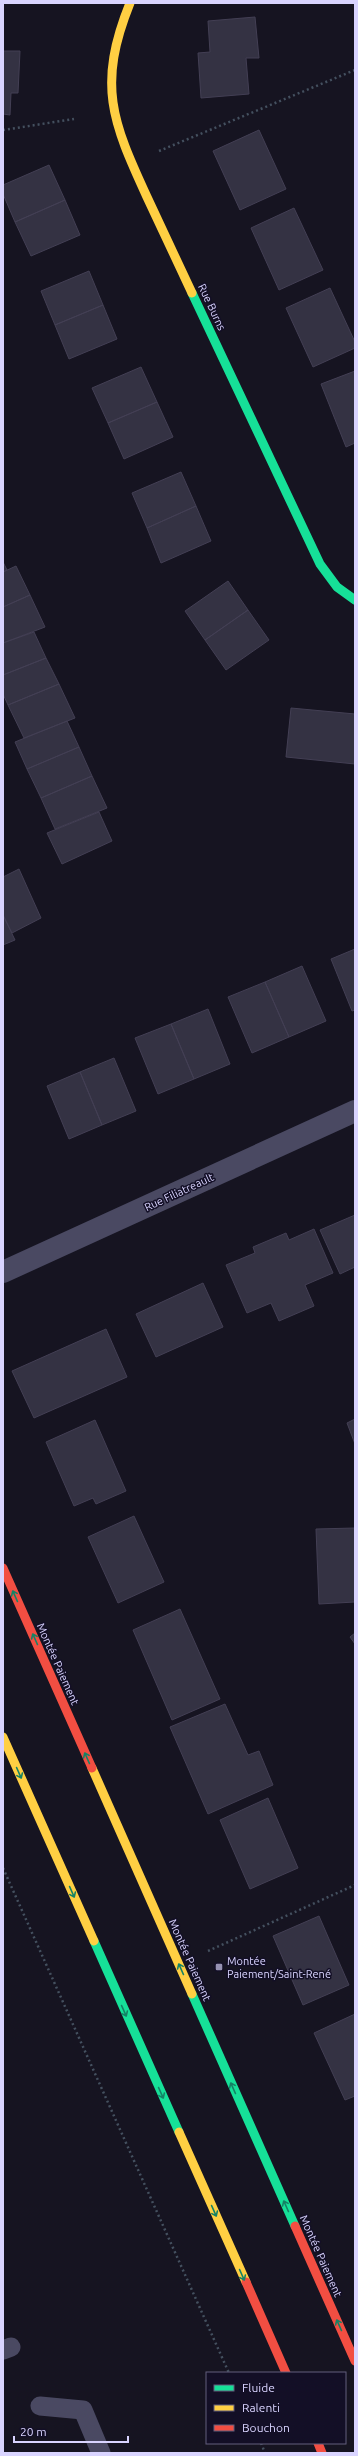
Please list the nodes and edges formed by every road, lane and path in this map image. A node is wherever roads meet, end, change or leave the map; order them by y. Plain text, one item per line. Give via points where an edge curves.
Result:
1 (130, 3) edge
2 (355, 70) edge
3 (74, 119) dead end
4 (3, 130) edge
5 (131, 162) junction
6 (355, 600) edge
7 (355, 1112) edge
8 (3, 1272) edge
9 (3, 1568) edge
10 (3, 1737) edge
11 (3, 1868) edge
12 (355, 1885) edge
13 (179, 1965) junction
14 (355, 2361) edge
15 (229, 2372) edge
16 (286, 2372) edge
17 (40, 2406) dead end
18 (101, 2453) edge

1 - 5 main road, Rue Burns via 118,35 110,90 115,120
2 - 5 path
3 - 4 path
5 - 6 main road, Rue Burns via 316,558 328,580 343,594
7 - 8 street, Rue Filiatreault
13 -> 9 main road, Montée Paiement
10 -> 16 main road
11 - 15 path
12 - 13 path
14 -> 13 main road, Montée Paiement
17 - 18 lane via 82,2410

